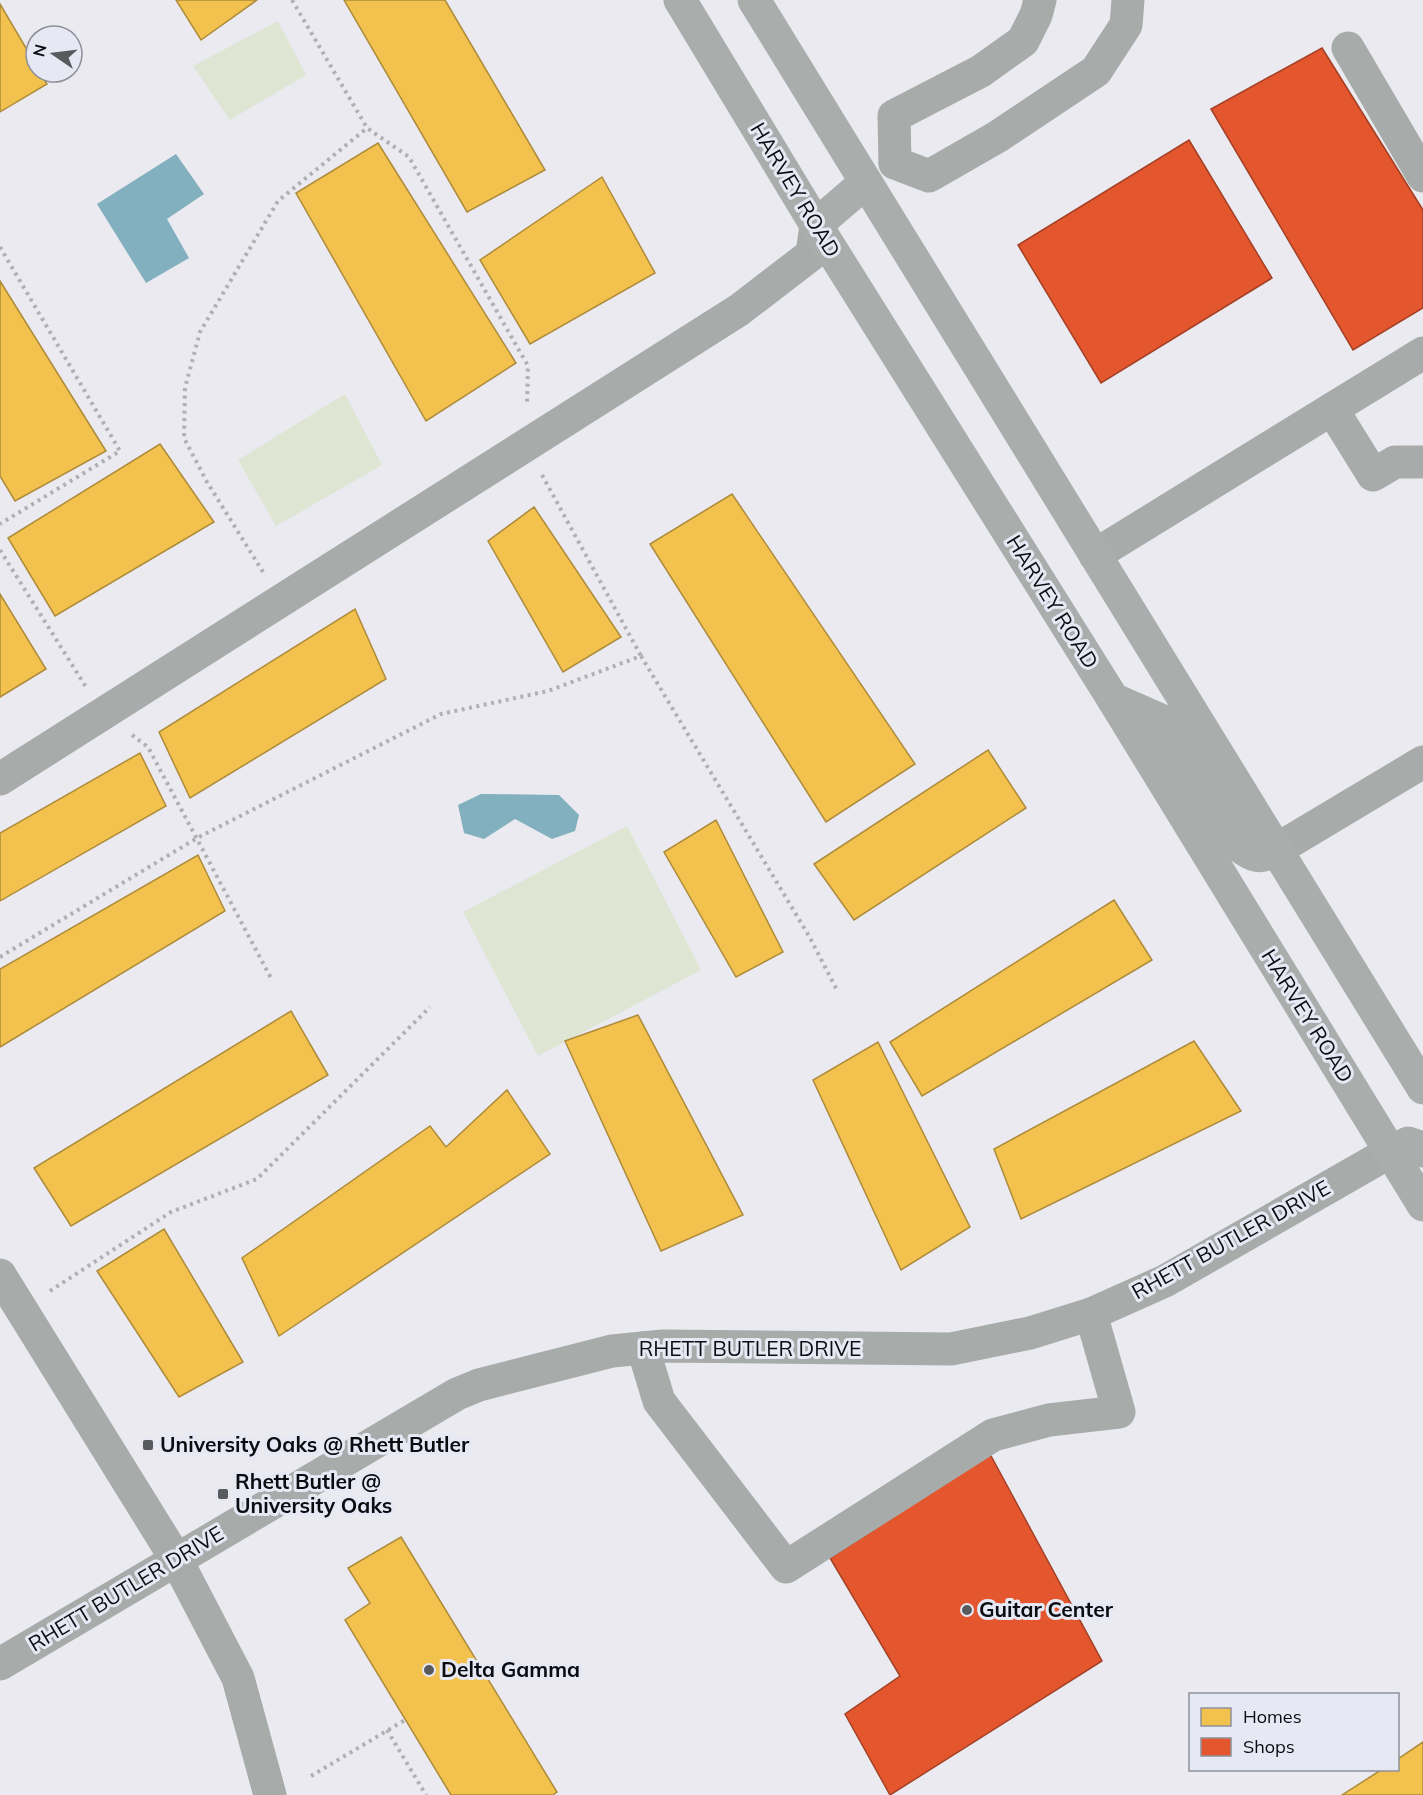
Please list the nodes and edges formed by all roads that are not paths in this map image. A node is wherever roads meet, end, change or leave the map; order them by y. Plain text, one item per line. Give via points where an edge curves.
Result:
1 (680, 0) edge
2 (754, 0) edge
3 (1040, 0) edge
4 (1128, 0) edge
5 (1348, 48) dead end
6 (896, 163) junction
7 (1423, 176) edge
8 (866, 182) junction
9 (816, 225) junction
10 (1423, 353) edge
11 (1332, 409) junction
12 (1423, 462) edge
13 (1095, 555) junction
14 (1113, 699) junction
15 (1423, 762) edge
16 (0, 779) edge
17 (1276, 850) junction
18 (1423, 1088) edge
19 (1423, 1151) edge
20 (1390, 1152) junction
21 (1423, 1205) edge
22 (0, 1275) edge
23 (1091, 1314) junction
24 (643, 1348) junction
25 (176, 1559) junction
26 (0, 1664) edge
27 (270, 1795) edge

1 - 9 main road, HARVEY ROAD
2 - 8 main road
3 - 6 street via 1023,41 981,71 894,116
4 - 6 street via 1126,25 1096,71 929,176
5 - 7 street
6 - 8 street
8 - 9 main road
8 - 13 main road
9 - 14 main road, HARVEY ROAD
9 - 16 street via 812,254 739,310
10 - 11 street
11 - 12 street via 1373,475 1395,462
11 - 13 street
13 - 17 main road
14 - 17 main road via 1161,720 1238,845 1251,855 1268,855
14 - 20 main road, HARVEY ROAD
15 - 17 street
17 - 18 main road
19 - 20 main road via 1408,1143
20 - 21 main road, HARVEY ROAD
20 - 23 street, RHETT BUTLER DRIVE via 1165,1281
22 - 25 street
23 - 24 street, RHETT BUTLER DRIVE via 1030,1333 951,1349
23 - 24 street via 1119,1412 1049,1420 993,1434 786,1568 659,1401
24 - 25 street, RHETT BUTLER DRIVE via 612,1351 457,1394
25 - 26 street, RHETT BUTLER DRIVE
25 - 27 street via 238,1678

